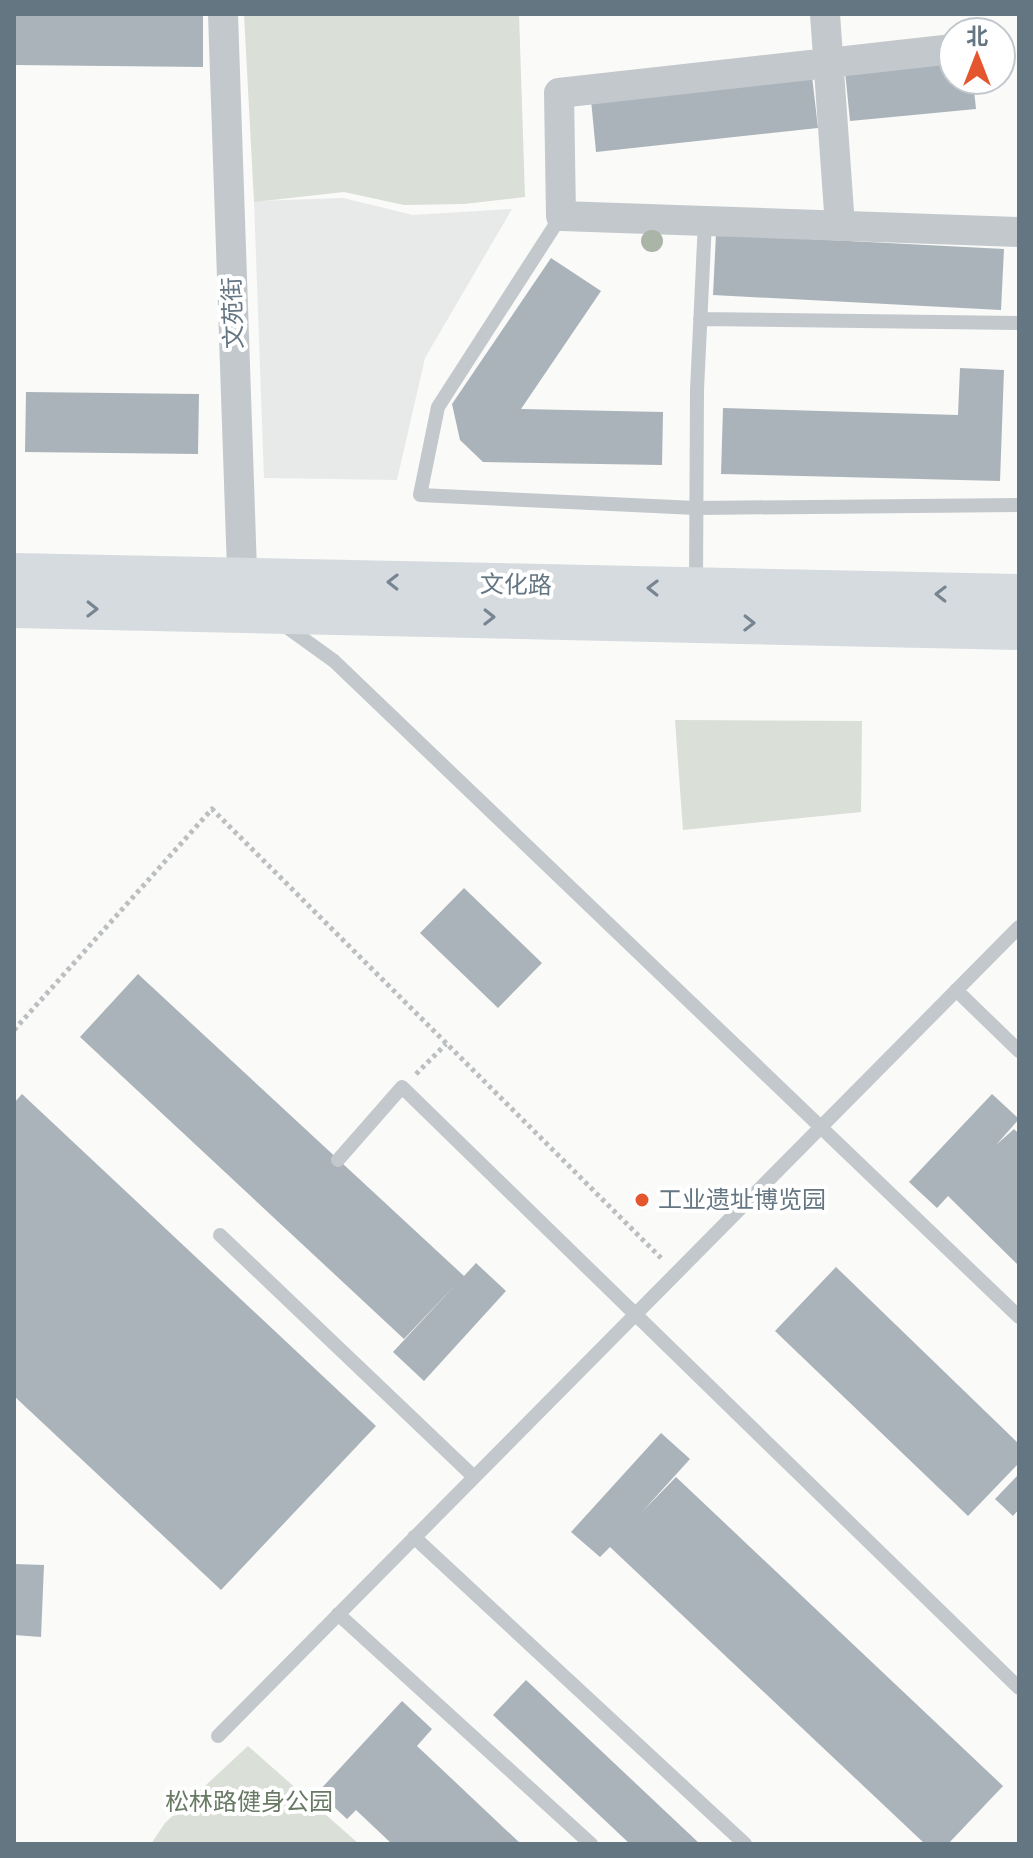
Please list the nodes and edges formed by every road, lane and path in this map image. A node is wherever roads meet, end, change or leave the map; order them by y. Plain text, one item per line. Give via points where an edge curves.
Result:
1 (223, 14) edge
2 (825, 14) edge
3 (937, 51) edge
4 (828, 63) junction
5 (561, 216) junction
6 (705, 221) junction
7 (840, 226) junction
8 (1019, 232) edge
9 (700, 319) junction
10 (1019, 323) edge
11 (1019, 505) edge
12 (696, 508) junction
13 (14, 574) edge
14 (696, 589) junction
15 (1019, 595) edge
16 (251, 601) junction
17 (14, 607) edge
18 (1019, 629) edge
19 (1019, 927) edge
20 (956, 990) junction
21 (14, 1030) edge
22 (446, 1044) junction
23 (1019, 1051) edge
24 (402, 1087) junction
25 (821, 1127) junction
26 (338, 1160) dead end
27 (220, 1235) dead end
28 (675, 1273) junction
29 (635, 1314) junction
30 (1019, 1317) edge
31 (474, 1477) junction
32 (414, 1537) junction
33 (338, 1614) junction
34 (1019, 1688) edge
35 (218, 1736) dead end
36 (591, 1844) edge
37 (745, 1844) edge

1 - 16 street, 文苑街
2 - 4 street
3 - 4 street
4 - 5 street via 559,93
4 - 7 street
5 - 6 street
5 - 12 lane via 438,407 420,495
6 - 7 street
6 - 9 lane
7 - 8 street
9 - 10 lane
9 - 12 lane
11 - 12 lane
12 - 14 lane
13 - 16 main road, 文化路
15 -> 14 main road, 文化路
14 -> 16 main road, 文化路
17 -> 16 main road, 文化路
16 -> 18 main road, 文化路
16 - 25 lane via 334,661
19 - 20 lane
20 - 23 lane
20 - 25 lane
21 - 22 path via 212,809
22 - 24 path
22 - 28 path
24 - 26 lane
24 - 29 lane
25 - 28 lane
25 - 30 lane
27 - 31 lane
28 - 29 lane
29 - 31 lane
29 - 34 lane
31 - 32 lane
32 - 33 lane
32 - 37 lane
33 - 35 lane
33 - 36 lane

